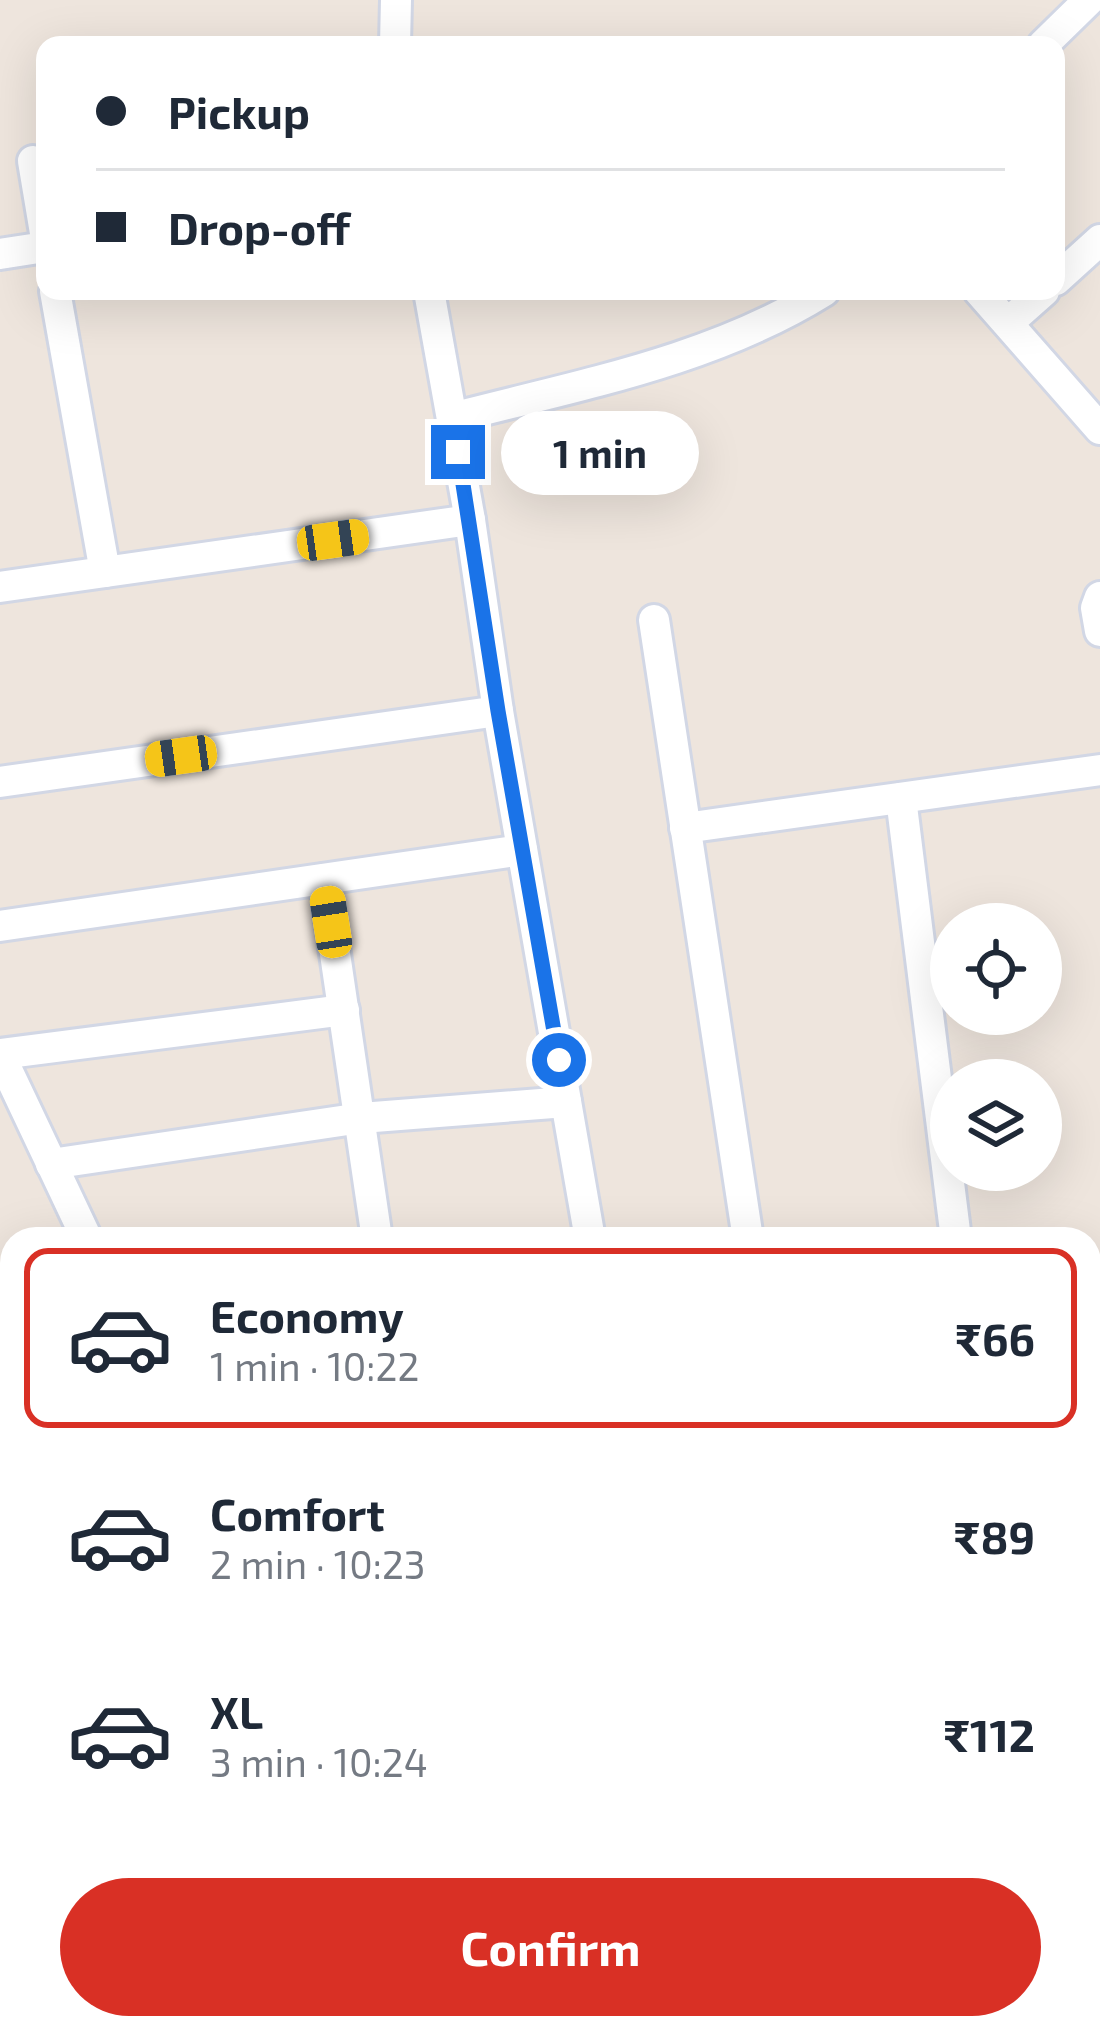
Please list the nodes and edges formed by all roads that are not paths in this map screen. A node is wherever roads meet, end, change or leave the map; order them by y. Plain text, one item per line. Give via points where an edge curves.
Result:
1 (396, 0) edge
2 (1089, 0) edge
3 (395, 36) edge
4 (1052, 36) edge
5 (33, 161) dead end
6 (36, 179) edge
7 (1100, 240) edge
8 (36, 248) edge
9 (0, 254) edge
10 (1065, 272) edge
11 (57, 300) edge
12 (431, 300) edge
13 (810, 300) edge
14 (988, 300) edge
15 (1034, 300) edge
16 (1009, 322) junction
17 (452, 418) junction
18 (1100, 429) edge
19 (470, 520) junction
20 (105, 572) junction
21 (0, 587) edge
22 (1100, 597) edge
23 (654, 620) dead end
24 (1100, 632) edge
25 (498, 711) junction
26 (1100, 770) edge
27 (0, 782) edge
28 (902, 798) junction
29 (686, 828) junction
30 (522, 850) junction
31 (324, 879) junction
32 (0, 926) edge
33 (344, 1010) junction
34 (0, 1055) edge
35 (566, 1102) junction
36 (361, 1118) junction
37 (51, 1164) junction
38 (81, 1227) edge
39 (375, 1227) edge
40 (588, 1227) edge
41 (746, 1227) edge
42 (955, 1227) edge

1 - 3 street
2 - 4 street
5 - 6 street
7 - 10 street
8 - 9 street
11 - 20 street
12 - 17 street
13 - 17 street via 686,356
14 - 16 street
15 - 16 street
16 - 18 street
17 - 19 street
19 - 20 street
19 - 25 street
20 - 21 street
22 - 24 street
23 - 29 street
25 - 27 street
25 - 30 street
26 - 28 street
28 - 29 street
28 - 42 street
29 - 41 street
30 - 31 street
30 - 35 street
31 - 32 street
31 - 33 street
33 - 34 street
33 - 36 street
34 - 37 street
35 - 36 street
35 - 40 street
36 - 37 street
36 - 39 street
37 - 38 street

